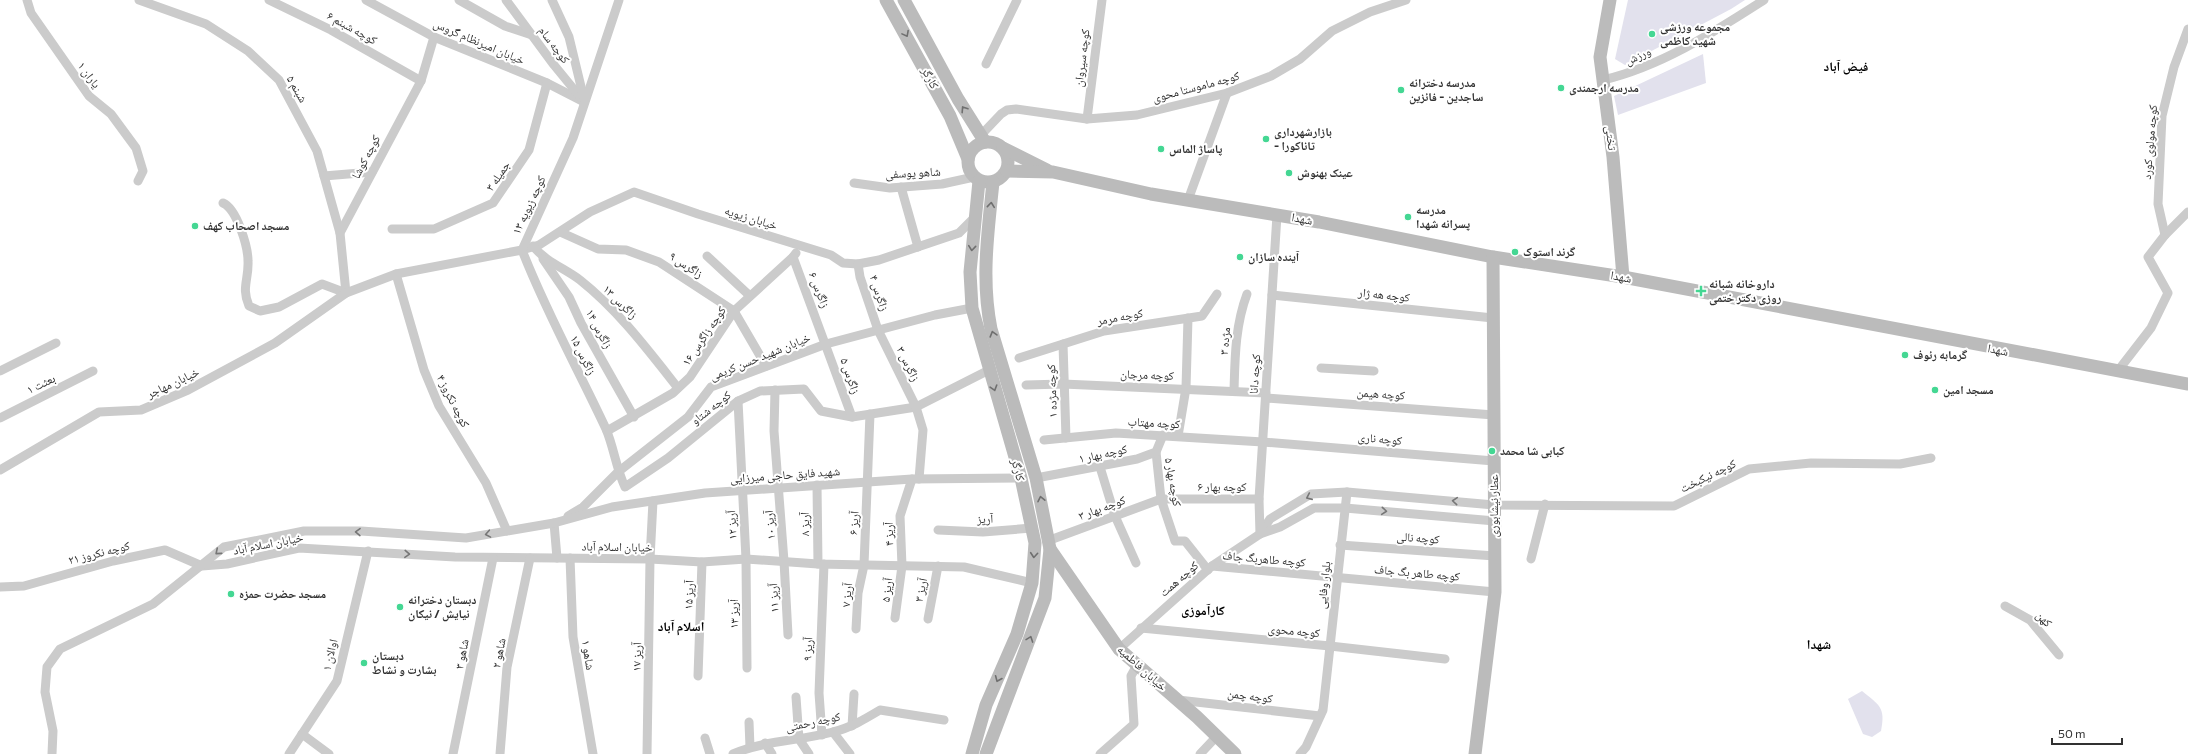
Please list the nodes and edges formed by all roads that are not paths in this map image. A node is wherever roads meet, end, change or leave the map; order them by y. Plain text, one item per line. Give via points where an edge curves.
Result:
1 (27, 0) edge
2 (269, 0) edge
3 (366, 0) edge
4 (459, 0) edge
5 (552, 0) edge
6 (619, 0) edge
7 (886, 0) edge
8 (904, 0) edge
9 (1017, 0) edge
10 (1102, 0) edge
11 (1406, 0) edge
12 (1610, 0) edge
13 (1764, 0) edge
14 (142, 1) edge
15 (507, 1) edge
16 (2188, 29) edge
17 (532, 35) junction
18 (434, 37) junction
19 (986, 64) dead end
20 (1603, 80) junction
21 (421, 81) junction
22 (548, 83) junction
23 (1227, 93) junction
24 (584, 102) junction
25 (1087, 119) junction
26 (983, 138) junction
27 (1003, 148) junction
28 (968, 159) junction
29 (1007, 171) junction
30 (372, 172) junction
31 (1053, 172) junction
32 (324, 176) junction
33 (976, 179) junction
34 (138, 181) dead end
35 (993, 182) junction
36 (854, 183) dead end
37 (902, 187) junction
38 (1188, 200) junction
39 (223, 203) dead end
40 (2188, 212) edge
41 (1277, 215) junction
42 (975, 217) junction
43 (392, 230) dead end
44 (560, 232) junction
45 (340, 233) junction
46 (2165, 235) junction
47 (534, 246) junction
48 (801, 246) junction
49 (918, 247) junction
50 (522, 250) junction
51 (540, 255) junction
52 (707, 256) dead end
53 (793, 257) junction
54 (1493, 257) junction
55 (858, 264) junction
56 (396, 274) junction
57 (1623, 277) junction
58 (346, 293) junction
59 (1217, 294) dead end
60 (1247, 294) dead end
61 (1272, 295) junction
62 (750, 296) junction
63 (972, 308) junction
64 (734, 311) junction
65 (1188, 318) junction
66 (1493, 318) junction
67 (878, 330) junction
68 (56, 344) dead end
69 (826, 344) junction
70 (1063, 344) junction
71 (1019, 358) dead end
72 (766, 366) junction
73 (1321, 368) dead end
74 (989, 370) junction
75 (0, 371) edge
76 (94, 371) dead end
77 (1374, 371) dead end
78 (2117, 372) junction
79 (1063, 384) junction
80 (2188, 384) edge
81 (1026, 385) dead end
82 (678, 388) junction
83 (1186, 388) junction
84 (775, 390) junction
85 (1234, 391) junction
86 (1266, 396) junction
87 (738, 401) junction
88 (916, 407) junction
89 (870, 414) junction
90 (1494, 415) junction
91 (634, 417) junction
92 (852, 417) junction
93 (0, 418) edge
94 (607, 431) junction
95 (1163, 436) junction
96 (1178, 436) junction
97 (1066, 438) junction
98 (1044, 440) dead end
99 (1263, 442) junction
100 (1156, 452) junction
101 (1931, 458) dead end
102 (1494, 461) junction
103 (1100, 467) junction
104 (0, 470) edge
105 (618, 472) junction
106 (1020, 478) junction
107 (1036, 478) junction
108 (916, 479) junction
109 (868, 482) junction
110 (816, 485) junction
111 (778, 488) junction
112 (742, 490) junction
113 (1347, 492) junction
114 (1161, 499) junction
115 (1260, 499) junction
116 (653, 501) junction
117 (1545, 504) junction
118 (1494, 505) junction
119 (1345, 508) junction
120 (1115, 516) junction
121 (1494, 521) junction
122 (554, 524) junction
123 (1032, 528) junction
124 (938, 530) dead end
125 (507, 531) junction
126 (1260, 534) junction
127 (1050, 544) junction
128 (1340, 544) junction
129 (368, 550) junction
130 (1495, 556) junction
131 (493, 558) junction
132 (530, 558) junction
133 (557, 558) junction
134 (570, 558) junction
135 (650, 559) junction
136 (746, 559) junction
137 (1531, 559) dead end
138 (784, 561) junction
139 (702, 562) junction
140 (1136, 563) dead end
141 (821, 564) junction
142 (864, 565) junction
143 (202, 566) junction
144 (902, 566) junction
145 (938, 566) junction
146 (1210, 568) junction
147 (1337, 578) junction
148 (1032, 583) junction
149 (0, 588) edge
150 (1495, 592) junction
151 (2005, 606) dead end
152 (895, 618) dead end
153 (928, 619) dead end
154 (1141, 628) junction
155 (856, 629) dead end
156 (788, 635) dead end
157 (1330, 646) junction
158 (1119, 649) junction
159 (2059, 655) dead end
160 (1445, 659) dead end
161 (1137, 665) junction
162 (747, 668) dead end
163 (698, 676) dead end
164 (854, 694) dead end
165 (796, 698) dead end
166 (1178, 700) junction
167 (1320, 716) junction
168 (944, 720) dead end
169 (749, 722) dead end
170 (852, 726) junction
171 (833, 732) junction
172 (302, 734) junction
173 (822, 735) junction
174 (1217, 736) junction
175 (706, 738) dead end
176 (799, 739) junction
177 (765, 743) junction
178 (750, 747) junction
179 (736, 753) edge
180 (52, 754) edge
181 (289, 754) edge
182 (329, 754) edge
183 (453, 754) edge
184 (500, 754) edge
185 (593, 754) edge
186 (647, 754) edge
187 (710, 754) edge
188 (772, 754) edge
189 (809, 754) edge
190 (850, 754) edge
191 (972, 754) edge
192 (986, 754) edge
193 (1100, 754) edge
194 (1200, 754) edge
195 (1235, 754) edge
196 (1300, 754) edge
197 (1475, 754) edge

1 - 34 street, یاران ۱ via 31,13 89,96 111,114 136,148 143,171
2 - 21 street, کوچه شبنم ۶ via 331,30
3 - 18 street, خیابان امیرنظام گروس
4 - 17 street via 505,26
5 - 24 street via 569,37
6 - 24 street, کوچه زیویه ۱۳
7 -> 28 main road, کارگر via 950,116
26 -> 8 main road, کارگر via 958,99
9 - 19 street
10 - 25 street, کوچه سیروان
11 - 23 street, کوچه ماموستا محوی via 1370,12 1338,28 1323,37 1300,59 1271,76
12 - 20 main road, تختی via 1600,57
13 - 20 street, ورزش via 1704,38 1630,74
14 - 32 street, شبنم ۵ via 206,24 248,51 279,80 317,151
15 - 17 street, کوچه سام
16 - 46 street, کوچه مولوی کورد via 2174,67 2162,116 2158,204
17 - 24 street, کوچه سام
18 - 21 street, کوچه کوشا
18 - 22 street, خیابان امیرنظام گروس
20 - 57 main road, تختی via 1613,157
21 - 30 street, کوچه کوشا
22 - 24 street, خیابان امیرنظام گروس
22 - 43 street, جمیله ۳ via 529,150 493,203 434,229
23 - 25 street, کوچه ماموستا محوی via 1137,115
23 - 38 street
24 - 50 street, کوچه زیویه ۱۳ via 573,138
25 - 26 street, کوچه ماموستا محوی via 1007,110
26 - 27 main road
26 - 28 main road
27 - 29 main road via 1009,162
27 - 31 main road
28 - 33 main road via 969,169
29 - 31 main road
29 - 35 main road
30 - 32 street
30 - 45 street, کوچه کوشا
31 - 38 main road, شهدا
32 - 45 street, شبنم ۵
33 - 35 main road
33 - 37 street, شاهو یوسفی
33 - 42 main road, کارگر
107 -> 35 main road, کارگر via 991,329 986,304 985,260
36 - 37 street, شاهو یوسفی
37 - 49 street
38 - 41 main road, شهدا
39 - 58 street via 228,205 236,219 244,241 248,262 244,296 249,306 260,311 280,307 322,284
40 - 46 street
41 - 54 main road, شهدا
41 - 61 street, کوچه دانا
42 - 49 street, خیابان زیویه via 959,233
42 -> 63 main road, کارگر via 970,272
44 - 47 street, خیابان زیویه
44 - 48 street, خیابان زیویه via 590,212 634,192
44 - 64 street, زاگرس ۹ via 598,249 626,250 659,262
45 - 58 street
46 - 78 street via 2148,257 2168,293 2151,328
47 - 50 street, خیابان زیویه
47 - 51 street, زاگرس ۱۳
48 - 53 street
48 - 55 street, خیابان زیویه via 831,255 843,263
49 - 55 street, خیابان زیویه
50 - 56 street, کوچه زیویه ۱۳
50 - 94 street, زاگرس ۱۵ via 539,294
51 - 82 street, زاگرس ۱۳ via 580,280 626,323
51 - 91 street, زاگرس ۱۴ via 569,297
52 - 62 street
53 - 62 street, کوچه زاگرس ۱۶
53 - 69 street, زاگرس ۶
54 - 57 main road, شهدا
54 - 66 main road, عطار نیشابوری
55 - 67 street, زاگرس ۴
56 - 58 street, کوچه زیویه ۱۳
56 - 125 street, کوچه نکروز ۴ via 424,370 439,406 486,483
57 - 78 main road, شهدا
58 - 104 street, خیابان مهاجر via 275,342 188,390 141,410 100,412
59 - 65 street, کوچه مرمر via 1202,316
60 - 85 street, مژده ۳ via 1240,313 1235,343
61 - 66 street, کوچه هه ژار
61 - 86 street, کوچه دانا
62 - 64 street, کوچه زاگرس ۱۶
63 - 67 street, خیابان شهید حسن کریمی
63 - 74 main road, کارگر
64 - 72 street, زاگرس ۹
64 - 82 street, کوچه زاگرس ۱۶ via 706,356
65 - 70 street, کوچه مرمر via 1104,331
65 - 83 street
66 - 90 main road, عطار نیشابوری
67 - 69 street, خیابان شهید حسن کریمی
67 - 88 street, زاگرس ۳
68 - 75 street
69 - 72 street, خیابان شهید حسن کریمی
69 - 92 street, زاگرس ۵
70 - 71 street, کوچه مرمر
70 - 79 street, کوچه مژده ۱
72 - 105 street, خیابان شهید حسن کریمی via 711,387 688,417
73 - 77 street
74 - 88 street, کوچه شتاو
74 -> 106 main road, کارگر
76 - 93 street, بعثت ۱
78 - 80 main road, شهدا
79 - 81 street, کوچه مرجان
79 - 83 street, کوچه مرجان
79 - 97 street, کوچه مژده ۱
82 - 91 street, کوچه زاگرس ۱۶
83 - 85 street, کوچه مرجان
83 - 96 street
84 - 87 street, کوچه شتاو via 760,391
84 - 92 street, کوچه شتاو via 804,389 821,411
84 - 111 street, آریز ۱۰ via 774,431
85 - 86 street, کوچه مرجان
86 - 90 street, کوچه هیمن
86 - 99 street, کوچه دانا
87 - 105 street, کوچه شتاو via 668,458 625,487
87 - 112 street, آریز ۱۲
88 - 89 street, کوچه شتاو
88 - 108 street, زاگرس ۳ via 923,430
89 - 92 street, کوچه شتاو
89 - 109 street, آریز ۶
90 - 102 main road, عطار نیشابوری
91 - 94 street, کوچه زاگرس ۱۶
94 - 105 street, زاگرس ۱۵
95 - 96 street, کوچه مهتاب
95 - 97 street, کوچه مهتاب via 1116,433
95 - 100 street
96 - 99 street, کوچه مهتاب
97 - 98 street, کوچه مهتاب
99 - 102 street, کوچه ناری
99 - 115 street, کوچه دانا
100 - 103 street, کوچه بهار ۱
100 - 114 street, کوچه بهار ۵
101 - 117 street, کوچه نیکبخت via 1900,464 1811,463 1749,469 1674,506
102 - 118 main road, عطار نیشابوری
103 - 107 street, کوچه بهار ۱
103 - 120 street
105 - 122 street, خیابان شهید حسن کریمی via 583,508
106 - 107 main road
106 - 108 street, شهید فایق حاجی میرزایی
106 - 123 main road, کارگر
127 -> 107 main road, کارگر
108 - 109 street, شهید فایق حاجی میرزایی
108 - 144 street, آریز ۴ via 900,516
109 - 110 street, شهید فایق حاجی میرزایی
109 - 142 street, آریز ۶
110 - 111 street, شهید فایق حاجی میرزایی
110 - 141 street, آریز ۸
111 - 112 street, شهید فایق حاجی میرزایی
111 - 138 street, آریز ۱۰
112 - 116 street, شهید فایق حاجی میرزایی
112 - 136 street, آریز ۱۲
118 -> 113 street
113 - 119 street, بلوار وفایی
113 -> 126 street, کوچه همت via 1311,494 1270,520
114 - 115 street, کوچه بهار ۶
114 - 120 street, کوچه بهار ۳
114 - 146 street, کوچه بهار ۵ via 1175,541 1185,542
115 - 126 street, کوچه دانا
116 - 122 street, شهید فایق حاجی میرزایی via 612,507
116 - 135 street, آریز ۱۷
117 - 118 street, کوچه نیکبخت
117 - 137 street
118 - 121 main road, عطار نیشابوری
119 -> 121 street
119 - 126 street, کوچه همت via 1314,508 1280,527
119 - 128 street, بلوار وفایی
120 - 127 street, کوچه بهار ۳
120 - 140 street
121 - 130 main road, عطار نیشابوری
122 - 125 street, خیابان اسلام آباد
122 - 133 street
123 - 124 street, آریز via 983,532
123 -> 148 main road, کارگر via 1035,543
125 -> 143 street, خیابان اسلام آباد via 466,538 304,531 224,547
126 - 146 street, کوچه همت
127 - 158 main road, خیابان فاطمیه
192 -> 127 main road, کارگر via 1045,598
128 - 130 street, کوچه نالی
128 - 147 street, بلوار وفایی
129 -> 131 street, خیابان اسلام آباد via 395,554
129 - 143 street, خیابان اسلام آباد via 299,548 228,564
129 - 172 street, اوالان ۱ via 337,681
130 - 150 main road, عطار نیشابوری
131 - 132 street, خیابان اسلام آباد
131 - 183 street, شاهو ۳
132 - 133 street, خیابان اسلام آباد
132 - 184 street, شاهو ۲ via 507,667
133 - 134 street, خیابان اسلام آباد
134 - 135 street, خیابان اسلام آباد
134 - 185 street, شاهو ۱ via 573,638
135 - 139 street, خیابان اسلام آباد
135 - 186 street, آریز ۱۷
136 - 138 street, خیابان اسلام آباد
136 - 139 street, خیابان اسلام آباد
136 - 162 street, آریز ۱۳
138 - 141 street, خیابان اسلام آباد
138 - 156 street, آریز ۱۱
139 - 163 street, آریز ۱۵
141 - 142 street, خیابان اسلام آباد
141 - 173 street, آریز ۹ via 819,693
142 - 144 street, خیابان اسلام آباد
142 - 155 street, آریز ۷ via 858,593
143 - 149 street, کوچه نکروز ۲۱ via 165,550 113,560 24,586
143 - 180 street, خیابان اسلام آباد via 153,604 60,649 47,667 45,692 53,731
144 - 145 street, خیابان اسلام آباد
144 - 152 street, آریز ۵
145 - 148 street, خیابان اسلام آباد via 964,567
145 - 153 street, آریز ۳
146 - 147 street, کوچه طاهربگ جاف
146 - 154 street, کوچه همت
147 - 150 street, کوچه طاهر بگ جاف
147 - 157 street, بلوار وفایی
148 -> 191 main road, کارگر via 1017,634 978,727
150 - 197 main road, عطار نیشابوری
151 - 159 street, کهن via 2030,620
154 - 157 street, کوچه محوی
154 - 158 street, کوچه همت
157 - 160 street, کوچه محوی
157 - 167 street, بلوار وفایی via 1323,710
158 - 161 main road, خیابان فاطمیه
161 - 166 main road, خیابان فاطمیه
161 - 193 street via 1131,676 1134,724
164 - 170 street
165 - 176 street
166 - 167 street, کوچه چمن
166 - 174 main road, خیابان فاطمیه
167 - 196 street, بلوار وفایی via 1306,747
168 - 170 street, کوچه رحمتی via 880,710
169 - 178 street
170 - 171 street, کوچه رحمتی
171 - 173 street, کوچه رحمتی
171 - 190 street
172 - 181 street, اوالان ۱
172 - 182 street
173 - 176 street, کوچه رحمتی
174 - 194 street
174 - 195 main road, خیابان فاطمیه
175 - 187 street
176 - 177 street, کوچه رحمتی
176 - 189 street
177 - 178 street, کوچه رحمتی
177 - 188 street
178 - 179 street, کوچه رحمتی

